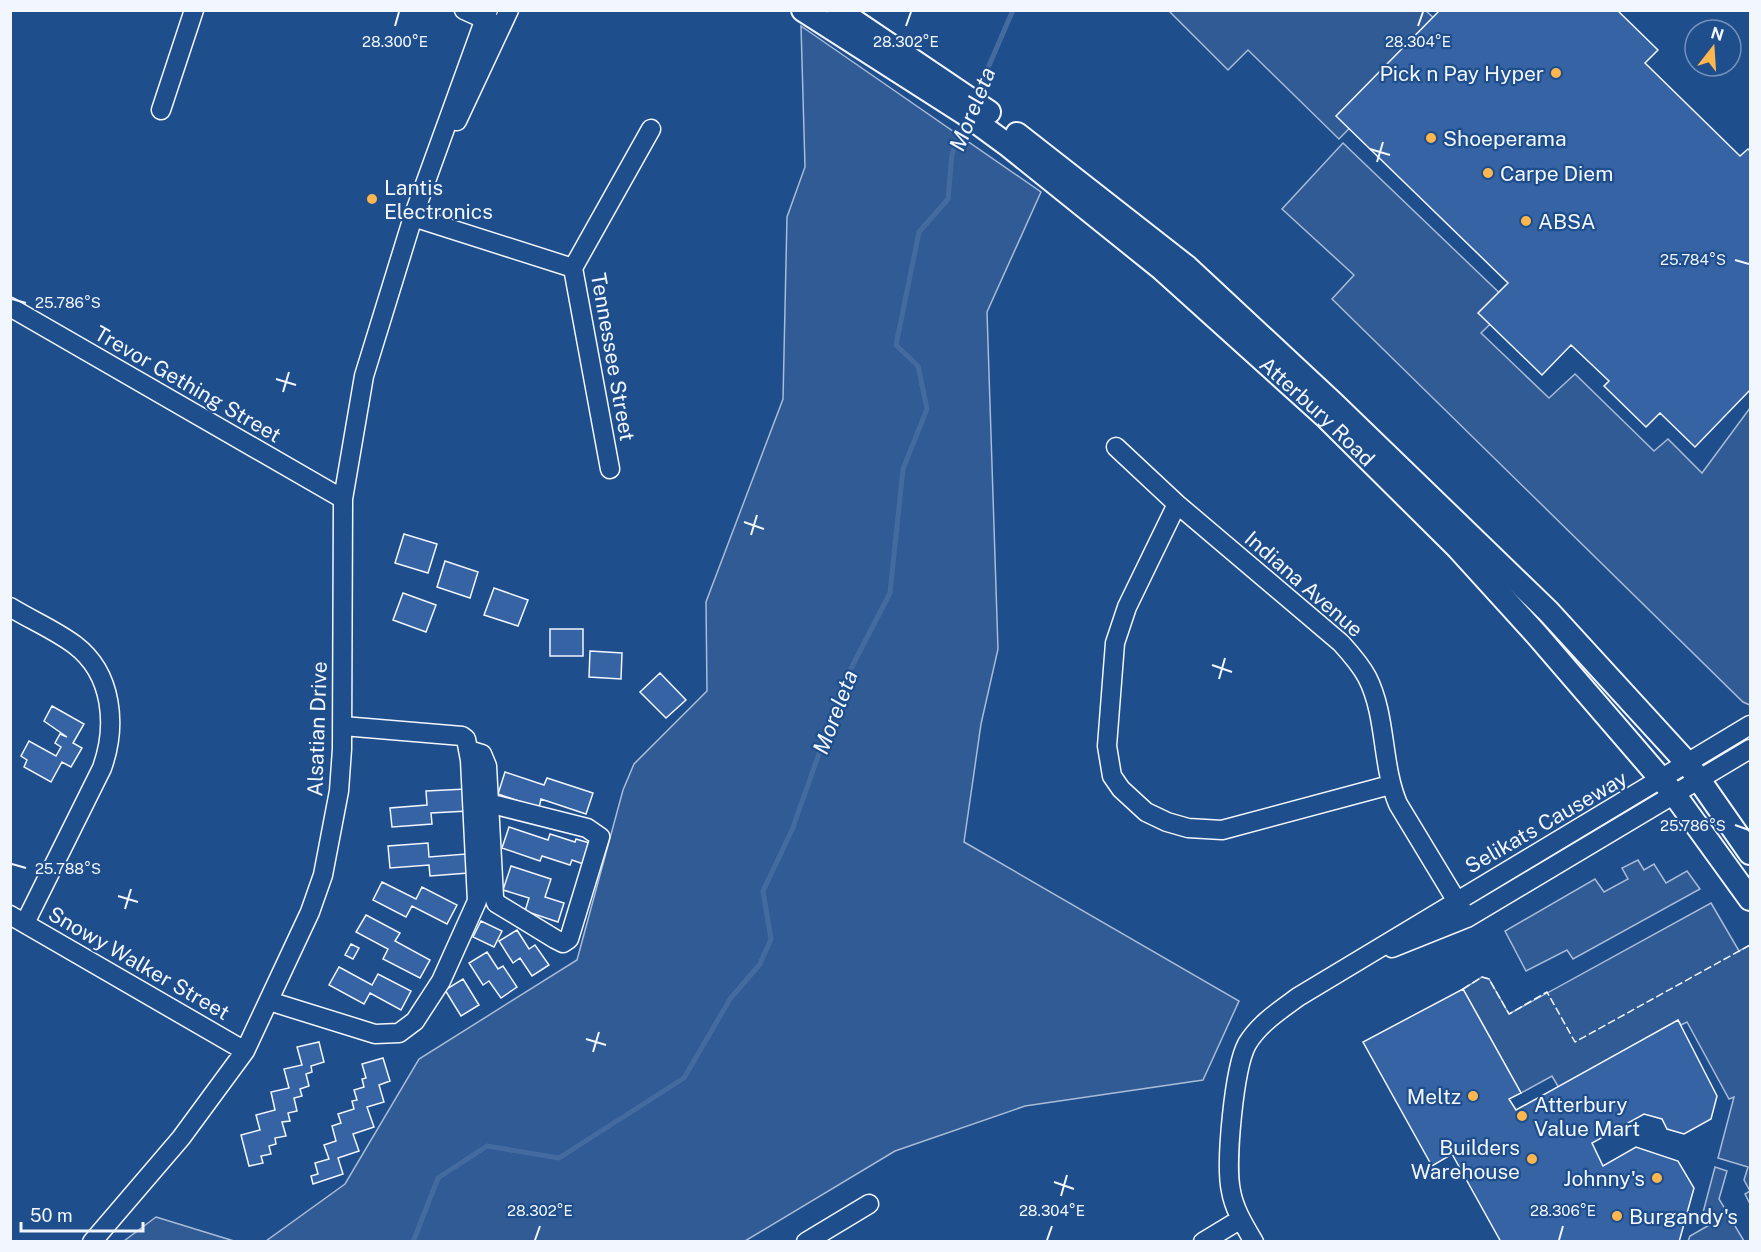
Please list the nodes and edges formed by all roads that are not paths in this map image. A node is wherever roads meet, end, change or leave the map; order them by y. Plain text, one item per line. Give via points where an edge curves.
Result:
1 (194, 10) edge
2 (464, 10) edge
3 (803, 10) edge
4 (838, 10) edge
5 (486, 15) edge
6 (506, 19) edge
7 (923, 79) junction
8 (161, 110) dead end
9 (651, 129) dead end
10 (1013, 140) junction
11 (436, 159) junction
12 (413, 217) junction
13 (573, 268) junction
14 (10, 307) edge
15 (1116, 447) dead end
16 (610, 469) dead end
17 (343, 499) junction
18 (1177, 504) junction
19 (10, 607) edge
20 (1750, 725) edge
21 (343, 726) junction
22 (466, 743) junction
23 (1750, 748) edge
24 (1694, 773) junction
25 (1390, 785) junction
26 (1668, 787) junction
27 (488, 802) junction
28 (1750, 853) edge
29 (1750, 899) edge
30 (1457, 900) junction
31 (1467, 918) junction
32 (18, 919) edge
33 (1364, 957) junction
34 (268, 1001) junction
35 (245, 1051) junction
36 (869, 1204) dead end
37 (1241, 1219) junction
38 (92, 1242) edge
39 (806, 1242) edge
40 (1203, 1242) edge
41 (1254, 1242) edge

1 - 8 street
2 - 5 street
3 - 7 main road, Atterbury Road
4 - 7 main road, Atterbury Road
5 - 6 street
5 - 11 street, Alsatian Drive
6 - 11 street, Alsatian Drive
7 - 10 main road, Atterbury Road via 964,113
9 - 13 street, Tennessee Street
10 - 24 main road, Atterbury Road via 1187,267 1548,611
10 - 26 main road, Atterbury Road via 1324,416 1458,548
11 - 12 street, Alsatian Drive
12 - 13 street
12 - 17 street, Alsatian Drive via 364,376
13 - 16 street, Tennessee Street
14 - 17 street, Trevor Gething Street
15 - 18 street, Indiana Avenue
17 - 21 street, Alsatian Drive
18 - 25 street, Indiana Avenue via 1326,629 1360,665 1376,702
18 - 25 street via 1127,607 1115,643 1107,746 1110,770 1121,789 1146,812 1167,822 1216,830
19 - 32 street via 75,645 86,656 101,679 110,715 109,744 102,768
20 - 24 street, Selikats Causeway
21 - 22 street
21 - 34 street, Alsatian Drive via 339,791 323,875
22 - 27 street via 482,754 487,766
22 - 34 street via 477,901 445,972 415,1021 399,1033 369,1033
23 - 24 street, Selikats Causeway
24 - 26 street, Selikats Causeway
24 - 28 main road, Atterbury Road
25 - 30 street, Indiana Avenue
26 - 29 main road, Atterbury Road
26 - 30 street, Selikats Causeway
26 - 31 street, Selikats Causeway
27 - 27 street via 587,828 600,837 569,939 563,943 496,903
30 - 31 street, Indiana Avenue
30 - 33 street, Selikats Causeway
31 - 33 street, Selikats Causeway
32 - 35 street, Snowy Walker Street
33 - 37 street, Selikats Causeway via 1298,997 1258,1029 1242,1055 1229,1177
34 - 35 street, Alsatian Drive
35 - 38 street, Alsatian Drive via 181,1138
36 - 39 street
37 - 40 street
37 - 41 street, Selikats Causeway

